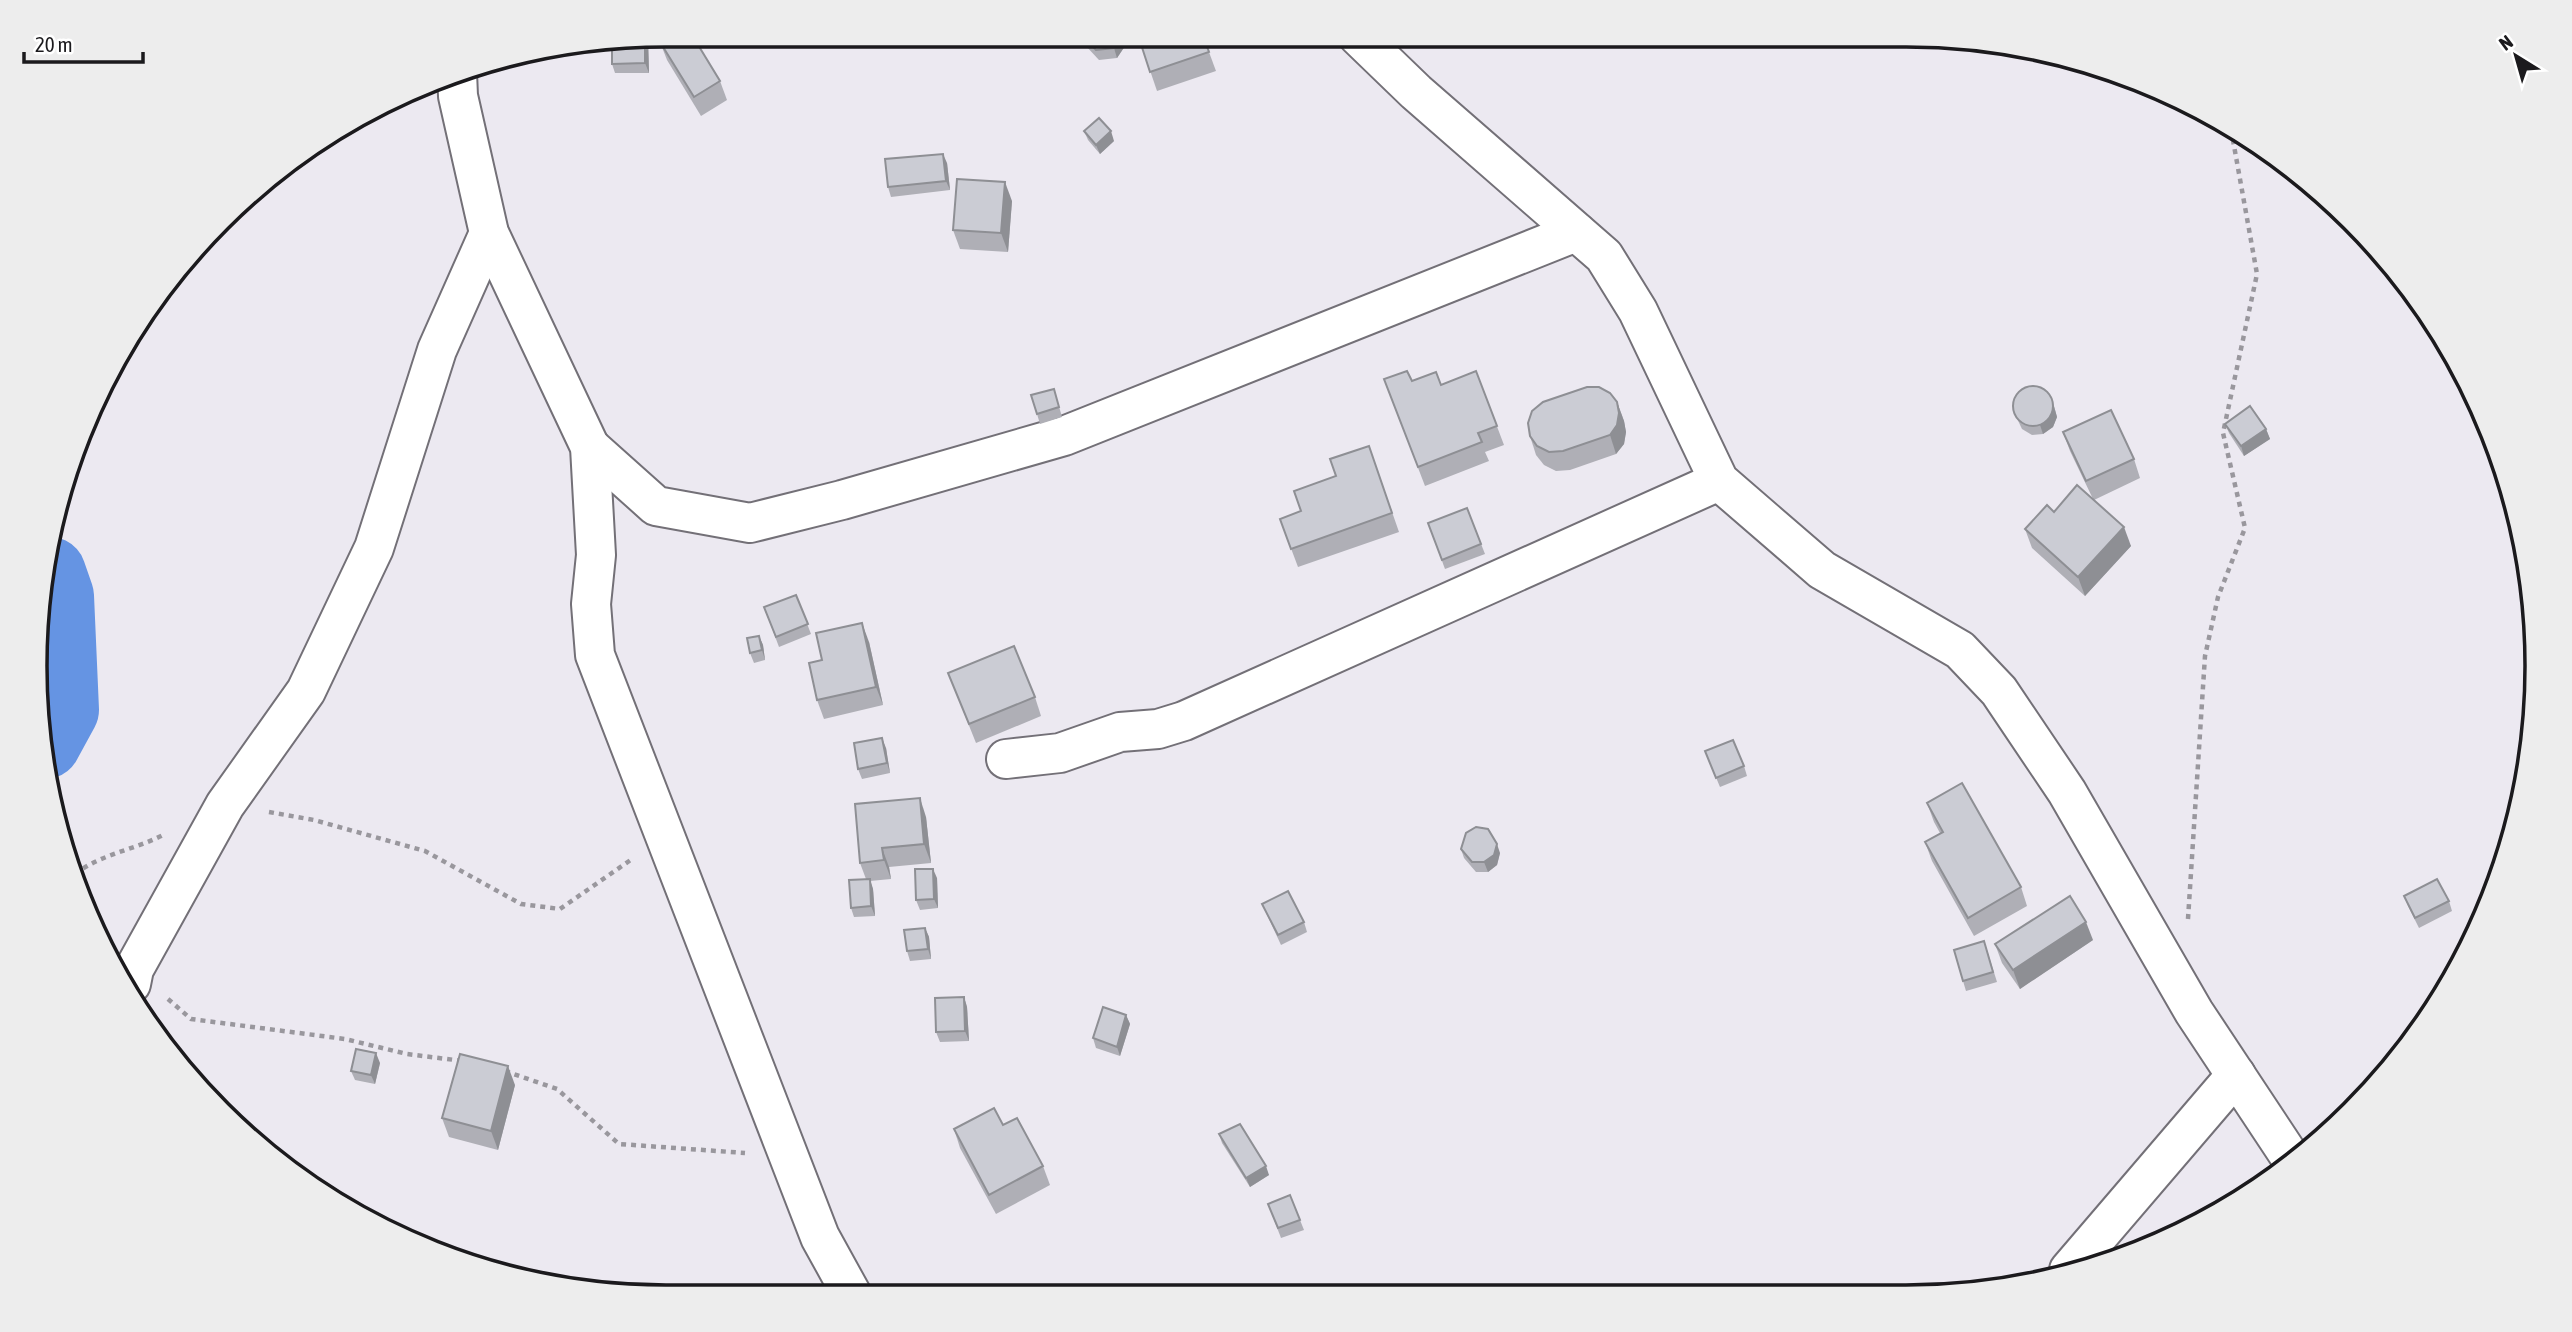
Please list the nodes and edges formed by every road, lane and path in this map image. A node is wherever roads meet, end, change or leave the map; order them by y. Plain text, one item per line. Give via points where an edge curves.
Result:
1 (1369, 47) edge
2 (457, 84) edge
3 (2233, 141) edge
4 (1576, 232) junction
5 (489, 233) junction
6 (590, 447) junction
7 (1719, 481) junction
8 (1006, 759) dead end
9 (225, 805) junction
10 (164, 835) dead end
11 (666, 835) junction
12 (81, 869) edge
13 (2187, 929) dead end
14 (132, 977) edge
15 (470, 1062) edge
16 (495, 1068) edge
17 (2236, 1075) junction
18 (2288, 1153) edge
19 (788, 1156) junction
20 (2077, 1261) edge
21 (846, 1285) edge

1 - 4 street
2 - 5 street
3 - 13 path via 2257,274 2223,433 2245,528 2218,597 2205,656
4 - 6 street via 1064,436 750,523 656,506
4 - 7 street via 1604,256 1638,311
5 - 6 street
5 - 9 street via 437,351 374,548 306,691
6 - 11 street via 595,654
7 - 8 street via 1184,721 1120,732 1060,753
7 - 17 street via 1822,570 1960,650 1999,691 2067,792 2194,1012
9 - 11 path via 314,820 425,852 521,904 560,909
9 - 14 street
10 - 12 path via 93,860
11 - 19 street
14 - 15 path via 191,1018
16 - 19 path via 557,1089 619,1144
17 - 18 street
17 - 20 street
19 - 21 street via 820,1237

